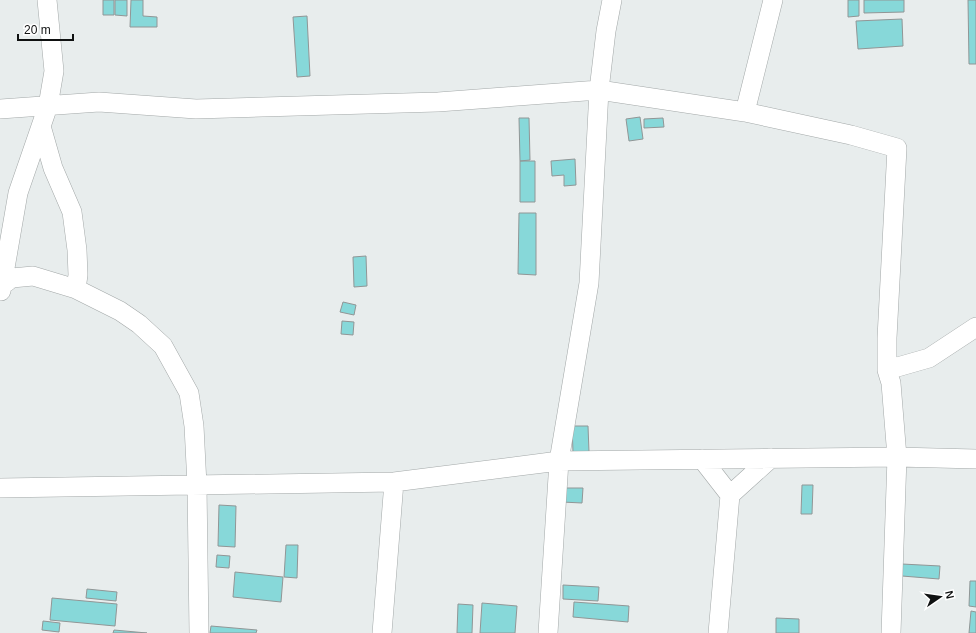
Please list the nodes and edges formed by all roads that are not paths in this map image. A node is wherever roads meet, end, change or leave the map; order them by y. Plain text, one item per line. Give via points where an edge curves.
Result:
1 (47, 0) edge
2 (612, 0) edge
3 (773, 0) edge
4 (599, 90) junction
5 (48, 106) junction
6 (0, 109) edge
7 (746, 112) junction
8 (41, 126) junction
9 (76, 288) junction
10 (1, 290) edge
11 (976, 327) edge
12 (887, 370) junction
13 (897, 457) junction
14 (771, 458) junction
15 (702, 459) junction
16 (976, 459) edge
17 (559, 462) junction
18 (394, 482) junction
19 (197, 485) junction
20 (0, 488) edge
21 (730, 495) junction
22 (199, 633) edge
23 (382, 633) edge
24 (548, 633) edge
25 (718, 633) edge
26 (891, 633) edge

1 - 5 street via 54,71
2 - 4 street
3 - 7 street
4 - 5 street via 438,102 196,109 99,102
4 - 7 street
4 - 17 street via 589,283
5 - 6 street
5 - 8 street
7 - 12 street via 897,148
8 - 9 street via 53,168 72,212 77,250
8 - 10 street via 18,193
9 - 10 street via 33,276 12,278
9 - 19 street via 139,324 163,346 189,393 194,426
11 - 12 street via 928,358
12 - 13 street via 891,383
13 - 14 street
13 - 16 street
13 - 26 street
14 - 15 street
14 - 21 street
15 - 17 street
15 - 21 street
17 - 18 street
17 - 24 street
18 - 19 street
18 - 23 street
19 - 20 street
19 - 22 street
21 - 25 street

